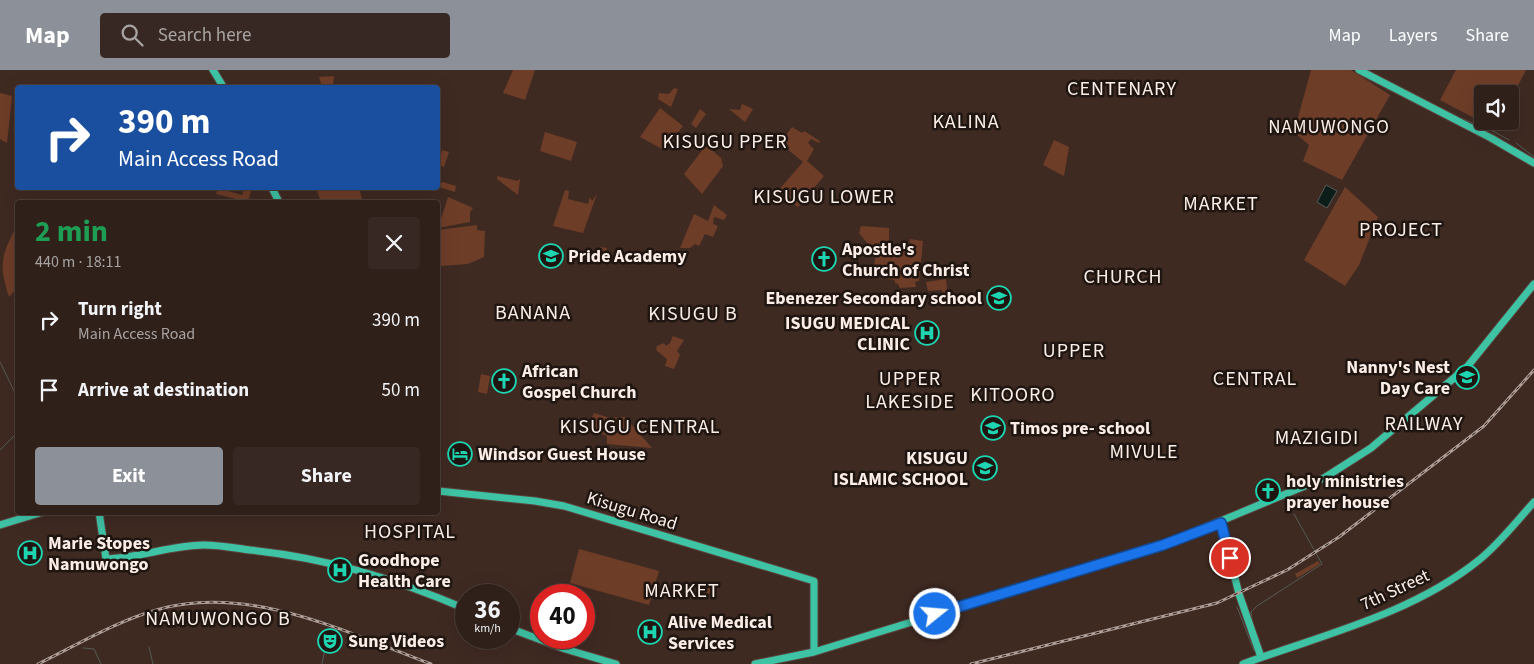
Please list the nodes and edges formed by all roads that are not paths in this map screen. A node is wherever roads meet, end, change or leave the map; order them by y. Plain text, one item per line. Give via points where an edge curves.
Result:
1 (213, 70) edge
2 (1359, 70) edge
3 (222, 85) edge
4 (1534, 164) edge
5 (1534, 284) edge
6 (440, 491) edge
7 (1534, 502) edge
8 (33, 515) edge
9 (99, 515) edge
10 (1221, 523) junction
11 (0, 525) edge
12 (455, 606) edge
13 (520, 632) edge
14 (814, 652) junction
15 (1262, 657) junction
16 (616, 664) edge
17 (755, 664) edge
18 (1243, 664) edge

1 - 3 street
2 - 4 street via 1491,138
5 - 10 street via 1466,367 1371,448 1324,478
6 - 14 street, Kisugu Road via 535,500 564,506 814,582
7 - 15 street, 7th Street via 1480,560 1430,592 1392,610
8 - 11 street
9 - 12 street via 106,559 204,545 264,551 342,565
10 - 14 street via 1163,545
10 - 15 street via 1239,594
13 - 16 street
14 - 17 street
15 - 18 street, 7th Street

